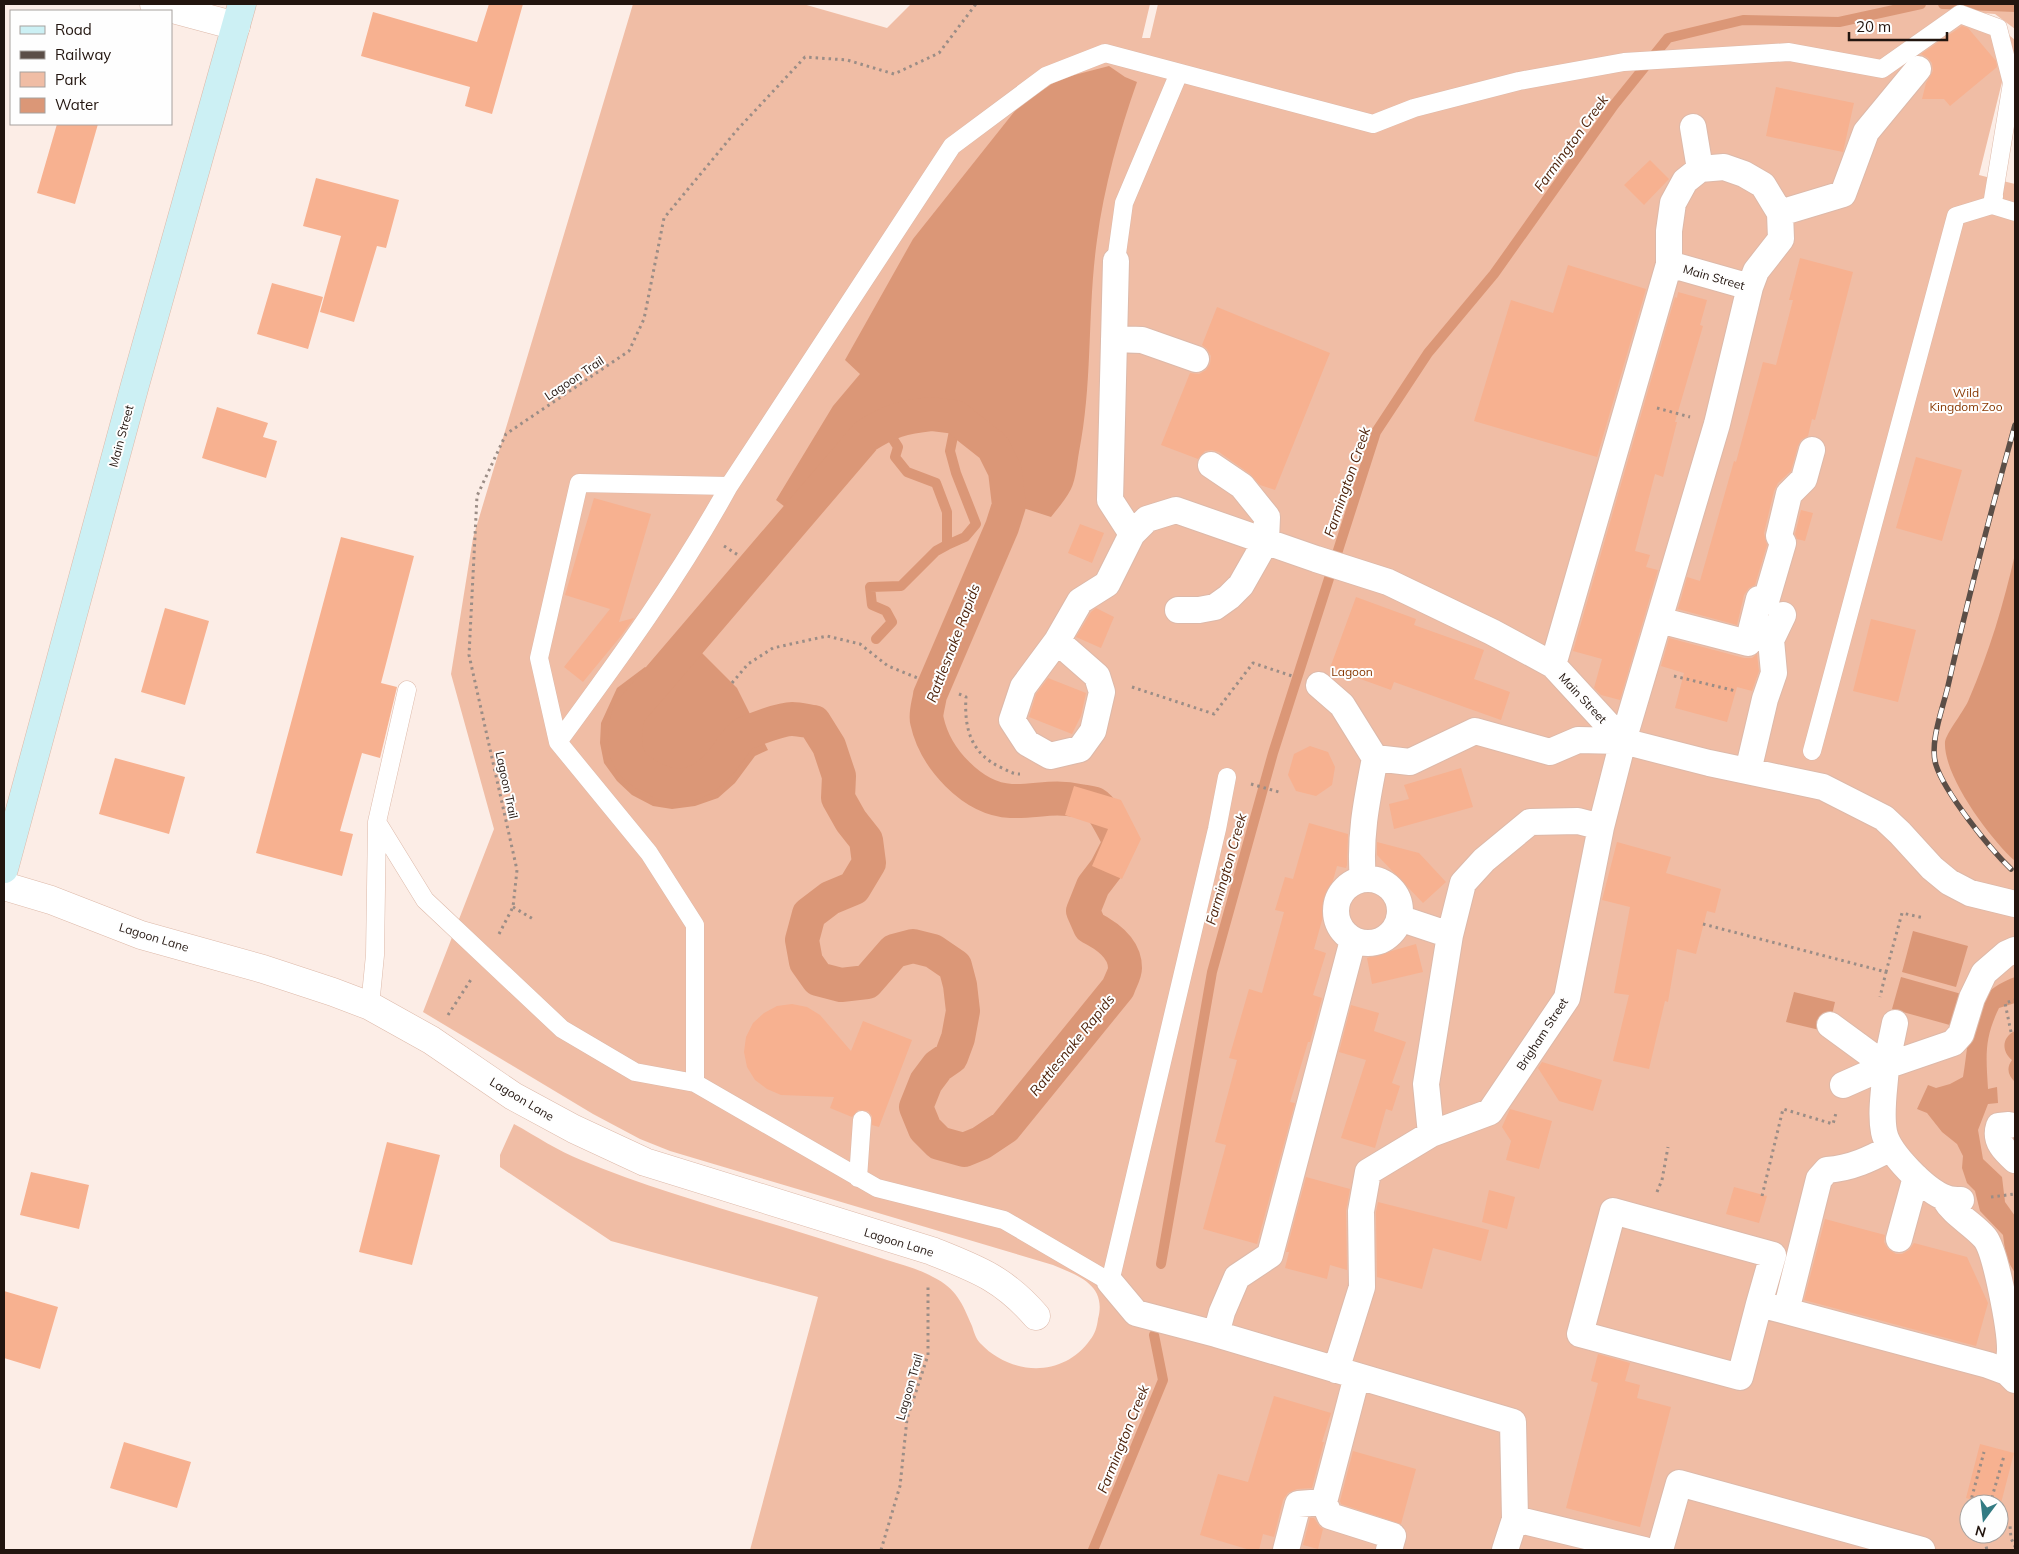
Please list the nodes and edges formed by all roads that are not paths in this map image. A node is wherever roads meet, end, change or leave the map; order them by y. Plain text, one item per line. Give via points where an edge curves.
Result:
1 (154, 4) edge
2 (239, 15) edge
3 (1918, 69) dead end
4 (1179, 73) junction
5 (1693, 127) dead end
6 (2015, 128) edge
7 (1700, 169) junction
8 (1992, 205) junction
9 (2015, 212) edge
10 (1780, 213) junction
11 (1116, 262) joint
12 (1669, 264) junction
13 (1750, 287) junction
14 (1114, 339) junction
15 (1196, 359) dead end
16 (1812, 450) dead end
17 (1211, 465) dead end
18 (728, 486) junction
19 (1132, 534) junction
20 (1266, 541) junction
21 (1178, 610) dead end
22 (1783, 615) dead end
23 (1659, 620) junction
24 (1057, 641) junction
25 (1553, 665) junction
26 (1319, 685) dead end
27 (407, 690) dead end
28 (1623, 740) junction
29 (558, 742) junction
30 (1812, 750) dead end
31 (1375, 758) junction
32 (1748, 771) junction
33 (1227, 777) dead end
34 (377, 822) junction
35 (1601, 827) junction
36 (4, 869) edge
37 (1363, 878) junction
38 (4, 886) edge
39 (2015, 904) edge
40 (1400, 918) junction
41 (1450, 935) junction
42 (1354, 940) junction
43 (2012, 946) edge
44 (370, 1006) junction
45 (1895, 1023) road end
46 (1830, 1025) dead end
47 (1886, 1066) junction
48 (695, 1083) junction
49 (1843, 1085) road end
50 (862, 1120) dead end
51 (2009, 1125) dead end
52 (1431, 1134) junction
53 (1891, 1148) junction
54 (2015, 1160) edge
55 (1916, 1177) junction
56 (858, 1178) junction
57 (1899, 1239) dead end
58 (1110, 1282) junction
59 (1759, 1304) junction
60 (1786, 1310) junction
61 (1036, 1316) dead end
62 (1216, 1334) junction
63 (1347, 1373) junction
64 (2011, 1376) edge
65 (1324, 1502) junction
66 (1515, 1519) junction
67 (1872, 1544) edge
68 (1286, 1550) edge
69 (1389, 1550) edge
70 (1505, 1550) edge
71 (1644, 1550) edge
72 (1660, 1550) edge
73 (1922, 1550) edge

1 - 2 street
2 - 36 main road, Main Street
3 - 10 street via 1866,132 1843,194
4 - 8 lane via 1373,124 1414,108 1519,81 1624,62 1789,52 1882,69 1960,14 1998,28 2012,84
4 - 11 lane via 1124,203
4 - 18 lane via 1105,52 1046,76 952,146
5 - 7 street
6 - 8 lane
7 - 10 street via 1724,167 1744,174 1763,185
7 - 12 street via 1685,181 1673,203
8 - 9 lane
8 - 30 lane via 1956,216
10 - 13 street via 1781,239 1756,272
11 - 14 street
12 - 13 street, Main Street
12 - 25 street, Main Street
13 - 23 street, Main Street via 1717,424
14 - 15 street via 1142,340
14 - 19 street via 1110,500
16 - 23 street via 1804,479 1789,494 1778,536 1783,543 1766,601 1759,600 1748,643
17 - 20 street via 1242,486 1267,517
18 - 29 lane via 702,534 649,616
18 - 29 lane via 579,483 540,658
19 - 20 street via 1147,519 1176,510
19 - 24 street via 1107,584 1080,601
20 - 21 street via 1241,585 1229,598 1215,607
20 - 25 street via 1388,582
22 - 32 street via 1772,640 1774,673
23 - 28 street, Main Street
24 - 24 street via 1023,687 1012,720 1027,743 1050,756 1080,749 1093,731 1102,692 1097,676
25 - 28 street, Main Street
26 - 31 street via 1342,705
27 - 34 lane
28 - 31 street via 1578,740 1550,752 1475,731 1410,762
28 - 32 street
28 - 35 street, Brigham Street
29 - 48 lane via 649,853 695,926
31 - 37 street via 1363,818
32 - 39 street via 1823,787 1861,805 1884,818 1948,882 1970,893
33 - 58 lane
34 - 44 lane
34 - 48 lane via 425,900 562,1029 635,1072
35 - 41 street via 1578,821 1530,822 1484,860 1464,883
35 - 52 street, Brigham Street via 1567,998 1490,1112
37 - 40 street via 1374,879 1392,889 1400,908
37 - 42 street via 1345,888 1335,906 1339,926
38 - 44 street, Lagoon Lane via 51,900 142,935 280,975
40 - 41 street
40 - 42 street via 1396,928 1382,940 1363,943
41 - 52 street via 1426,1084
42 - 62 street via 1270,1255 1237,1277
43 - 47 street via 1984,973 1961,1034 1953,1043
44 - 61 street, Lagoon Lane via 431,1040 513,1096 623,1153 667,1170 932,1251 1003,1284 1019,1296
45 - 47 street
46 - 47 street
47 - 49 street
47 - 53 street via 1884,1133
48 - 56 lane
50 - 56 lane
51 - 54 street via 1999,1126 1997,1135 2000,1144
52 - 63 street, Brigham Street via 1368,1172 1361,1211 1362,1287
53 - 55 street
53 - 60 street via 1864,1163 1827,1170 1818,1179
55 - 57 street
55 - 64 street via 1928,1188 1954,1198 1958,1215 1986,1239 1993,1255 2008,1326
56 - 58 lane via 877,1188 1004,1220
58 - 62 street via 1136,1313
59 - 59 street via 1740,1377 1580,1334 1613,1211 1773,1255
59 - 60 street
60 - 64 street via 1988,1365
62 - 63 street
63 - 65 street, Brigham Street
63 - 66 street via 1513,1422
65 - 68 street via 1298,1504
65 - 69 street via 1330,1516 1393,1536
66 - 70 street
66 - 71 street
67 - 72 street via 1679,1483
67 - 73 street

